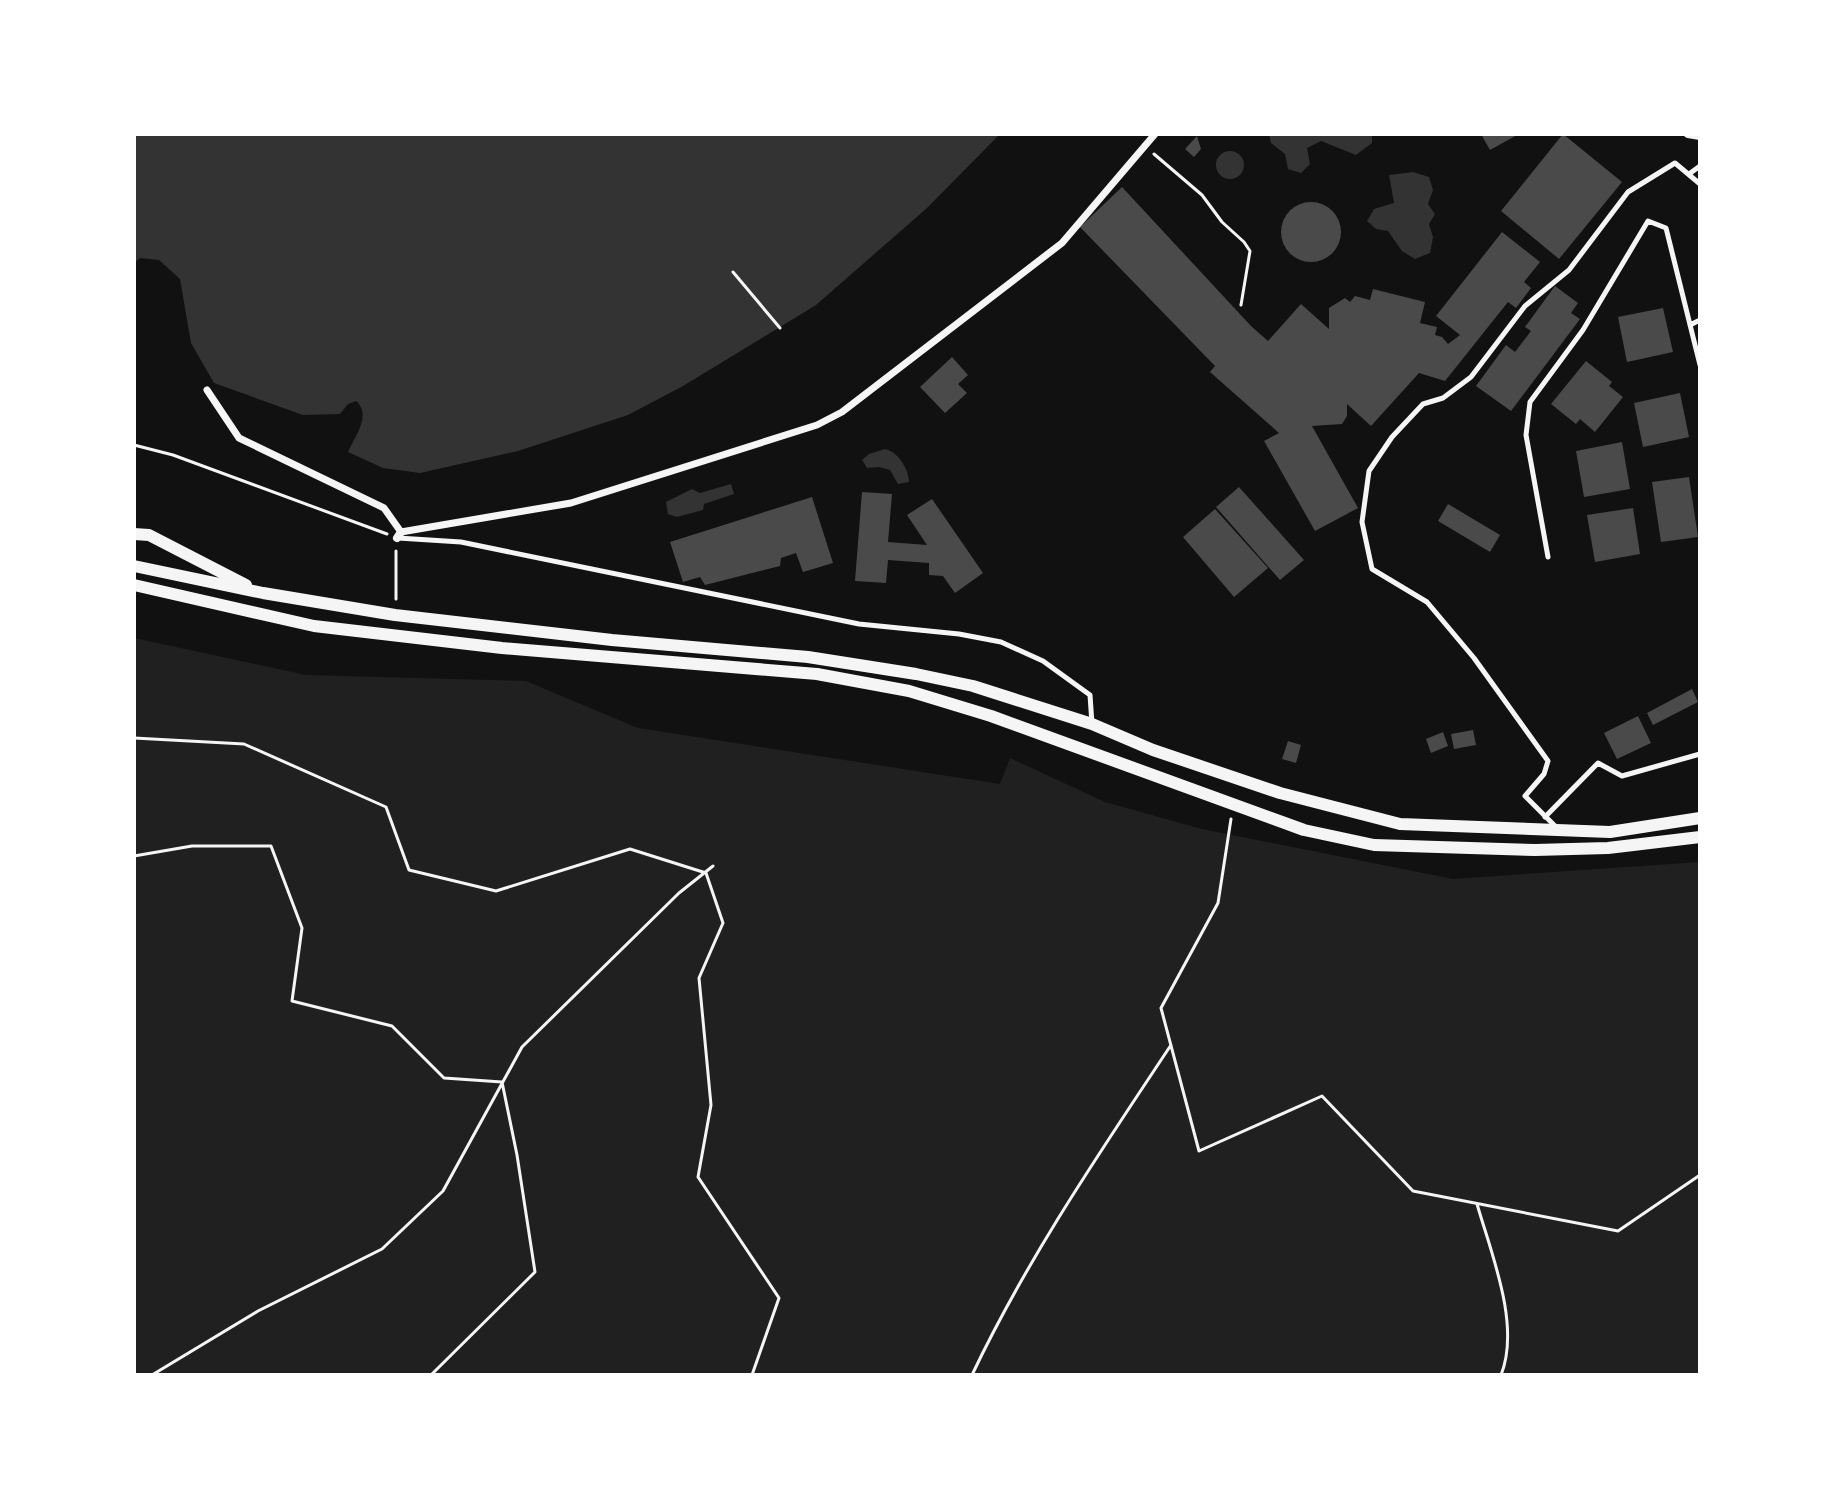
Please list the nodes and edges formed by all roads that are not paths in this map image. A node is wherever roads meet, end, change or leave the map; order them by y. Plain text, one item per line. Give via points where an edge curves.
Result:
1 (1155, 134) edge
2 (1688, 134) edge
3 (1700, 136) edge
4 (1700, 166) edge
5 (1689, 174) junction
6 (1700, 184) edge
7 (1700, 320) edge
8 (1690, 325) junction
9 (1700, 365) edge
10 (207, 390) dead end
11 (134, 534) edge
12 (399, 535) junction
13 (1548, 557) dead end
14 (134, 566) edge
15 (134, 585) edge
16 (263, 593) junction
17 (1092, 724) junction
18 (1700, 754) edge
19 (1545, 817) junction
20 (1700, 818) edge
21 (1560, 831) junction
22 (1700, 837) edge

1 - 12 street via 1062,243 842,412 817,425 571,503
2 - 3 street
4 - 5 lane
5 - 6 lane
5 - 19 lane via 1675,163 1628,192 1569,270 1525,306 1471,377 1443,398 1423,404 1369,471 1362,522 1372,569 1427,602 1548,761 1525,796
7 - 8 lane
8 - 9 lane
8 - 13 lane via 1666,228 1648,221 1583,330 1530,402 1526,435
10 - 12 street via 239,438 384,508
11 - 16 street via 149,535
12 - 17 lane via 461,542 859,624 1001,642 1043,661 1090,695
14 - 16 street
15 - 22 street via 314,626 502,648 817,674 909,691 1304,830 1374,845 1535,850
16 - 17 street via 395,615 839,662 973,686
17 - 21 street via 1280,793 1400,824
18 - 19 lane via 1622,776 1598,763
19 - 21 lane
20 - 21 street via 1610,832

